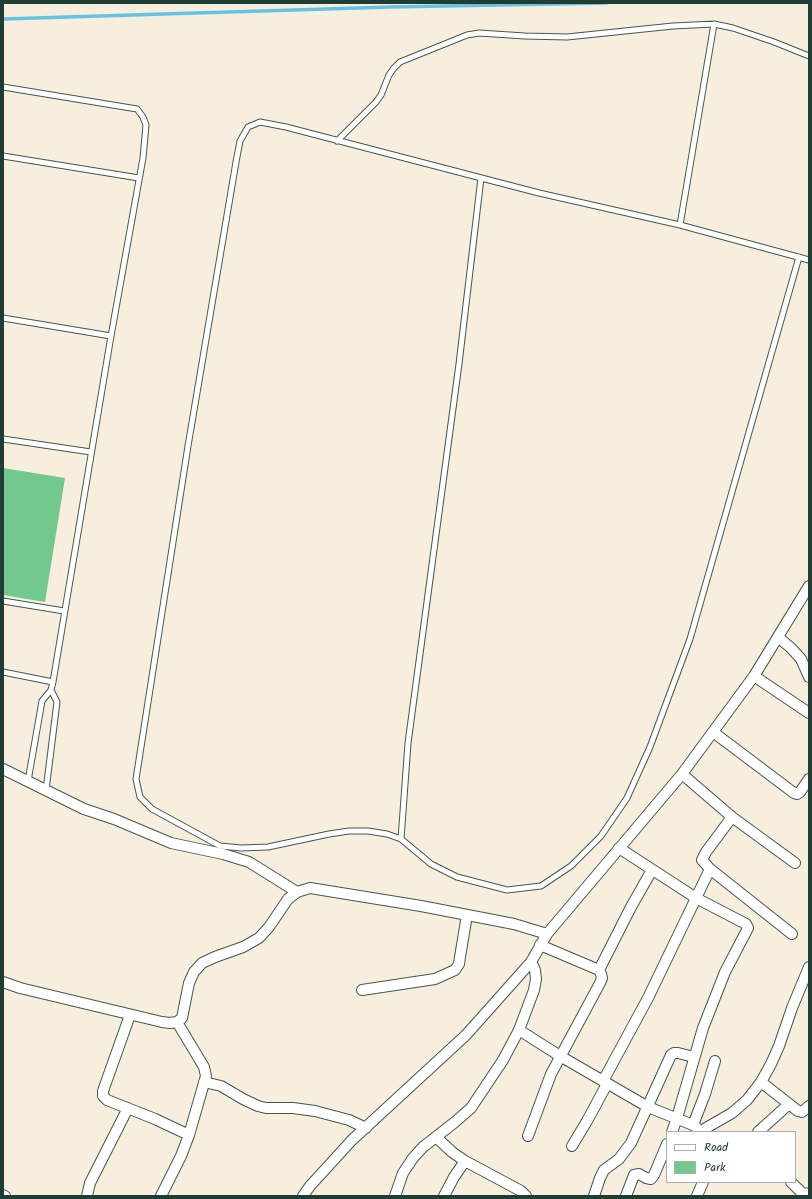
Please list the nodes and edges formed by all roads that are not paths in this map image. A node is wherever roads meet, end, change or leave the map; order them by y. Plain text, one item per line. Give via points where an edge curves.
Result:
1 (714, 24) junction
2 (809, 56) edge
3 (3, 87) edge
4 (337, 141) junction
5 (3, 156) edge
6 (139, 178) junction
7 (481, 178) junction
8 (680, 225) junction
9 (799, 257) junction
10 (809, 260) edge
11 (3, 318) edge
12 (110, 336) junction
13 (3, 439) edge
14 (91, 452) junction
15 (809, 586) edge
16 (3, 601) edge
17 (64, 611) junction
18 (778, 637) junction
19 (3, 672) edge
20 (754, 676) junction
21 (809, 676) edge
22 (53, 682) junction
23 (51, 690) junction
24 (809, 714) edge
25 (713, 732) junction
26 (3, 769) edge
27 (682, 774) junction
28 (809, 779) edge
29 (28, 781) junction
30 (46, 790) junction
31 (732, 816) junction
32 (401, 839) junction
33 (619, 848) junction
34 (795, 863) dead end
35 (710, 869) junction
36 (652, 870) junction
37 (297, 892) junction
38 (696, 898) junction
39 (467, 915) junction
40 (547, 934) junction
41 (792, 934) dead end
42 (540, 945) junction
43 (531, 962) junction
44 (809, 967) edge
45 (599, 970) junction
46 (3, 982) edge
47 (362, 990) dead end
48 (130, 1015) junction
49 (177, 1022) junction
50 (519, 1030) junction
51 (560, 1056) junction
52 (694, 1057) junction
53 (715, 1061) dead end
54 (204, 1082) junction
55 (605, 1082) junction
56 (761, 1082) junction
57 (789, 1104) junction
58 (809, 1106) edge
59 (128, 1108) junction
60 (648, 1108) junction
61 (677, 1118) junction
62 (366, 1128) junction
63 (698, 1130) edge
64 (672, 1131) edge
65 (759, 1131) edge
66 (189, 1135) junction
67 (528, 1136) dead end
68 (436, 1137) junction
69 (572, 1146) dead end
70 (666, 1146) edge
71 (465, 1161) junction
72 (703, 1183) edge
73 (792, 1183) edge
74 (809, 1194) edge
75 (87, 1196) edge
76 (161, 1196) edge
77 (303, 1196) edge
78 (395, 1196) edge
79 (444, 1196) edge
80 (526, 1196) edge
81 (594, 1196) edge
82 (626, 1196) edge
83 (697, 1196) edge

1 - 2 lane via 733,28
1 - 4 lane via 567,37 479,33 467,35 400,62 389,75 376,102
1 - 8 lane
3 - 6 lane via 137,109 146,125
4 - 7 lane
4 - 32 lane via 260,122 248,128 240,141 188,446 136,779 140,797 152,809 220,846 268,847 355,831 387,834
5 - 6 lane
6 - 12 lane
7 - 8 lane
7 - 32 lane via 458,372 408,743
8 - 9 lane
9 - 10 lane
9 - 32 lane via 690,639 650,747 627,798 602,836 571,866 541,886 507,890 457,877 431,864
11 - 12 lane
12 - 14 lane
13 - 14 lane
14 - 17 lane
15 - 18 street
16 - 17 lane
17 - 22 lane
18 - 20 street
18 - 21 street via 801,659
19 - 22 lane
20 - 24 street
20 - 25 street
22 - 23 lane
23 - 29 lane via 42,701
23 - 30 lane via 57,702
25 - 27 street
25 - 28 street via 794,793 800,792
26 - 29 street
27 - 31 street
27 - 33 street
29 - 30 street
30 - 37 street via 84,809 171,843 249,862
31 - 34 street
31 - 35 street via 702,860
33 - 36 street
33 - 40 street
35 - 38 street
35 - 41 street
36 - 38 street
36 - 45 street
37 - 39 street via 310,888
37 - 49 street via 288,899 259,938 202,963 188,983 182,1018
38 - 52 street via 746,924 748,928 725,972
38 - 55 street
39 - 40 street via 514,924
39 - 47 street via 459,964 455,970 435,979
40 - 42 street
42 - 43 street
42 - 45 street
43 - 50 street via 536,979
43 - 62 street via 466,1035
44 - 56 street via 779,1046
45 - 51 street via 600,983
46 - 48 street
48 - 49 street via 162,1022
48 - 59 street via 103,1091 103,1096 107,1100
49 - 54 street via 204,1067
50 - 51 street
50 - 68 street via 500,1065 471,1108
51 - 55 street
51 - 67 street
52 - 60 street via 678,1053 671,1055
52 - 61 street
53 - 63 street
54 - 62 street via 221,1086 258,1106 315,1111 349,1120
54 - 66 street
55 - 60 street
55 - 69 street
56 - 57 street
56 - 63 street via 747,1100 732,1113
57 - 58 street via 802,1112
57 - 65 street
59 - 66 street
59 - 75 street via 90,1183
60 - 61 street
60 - 81 street via 626,1151 604,1170
61 - 63 street
61 - 64 street
62 - 77 street
66 - 76 street
68 - 71 street
68 - 78 street via 412,1158 403,1173
70 - 82 street via 651,1179 634,1175
71 - 79 street
71 - 80 street
72 - 83 street
73 - 74 street via 802,1193

